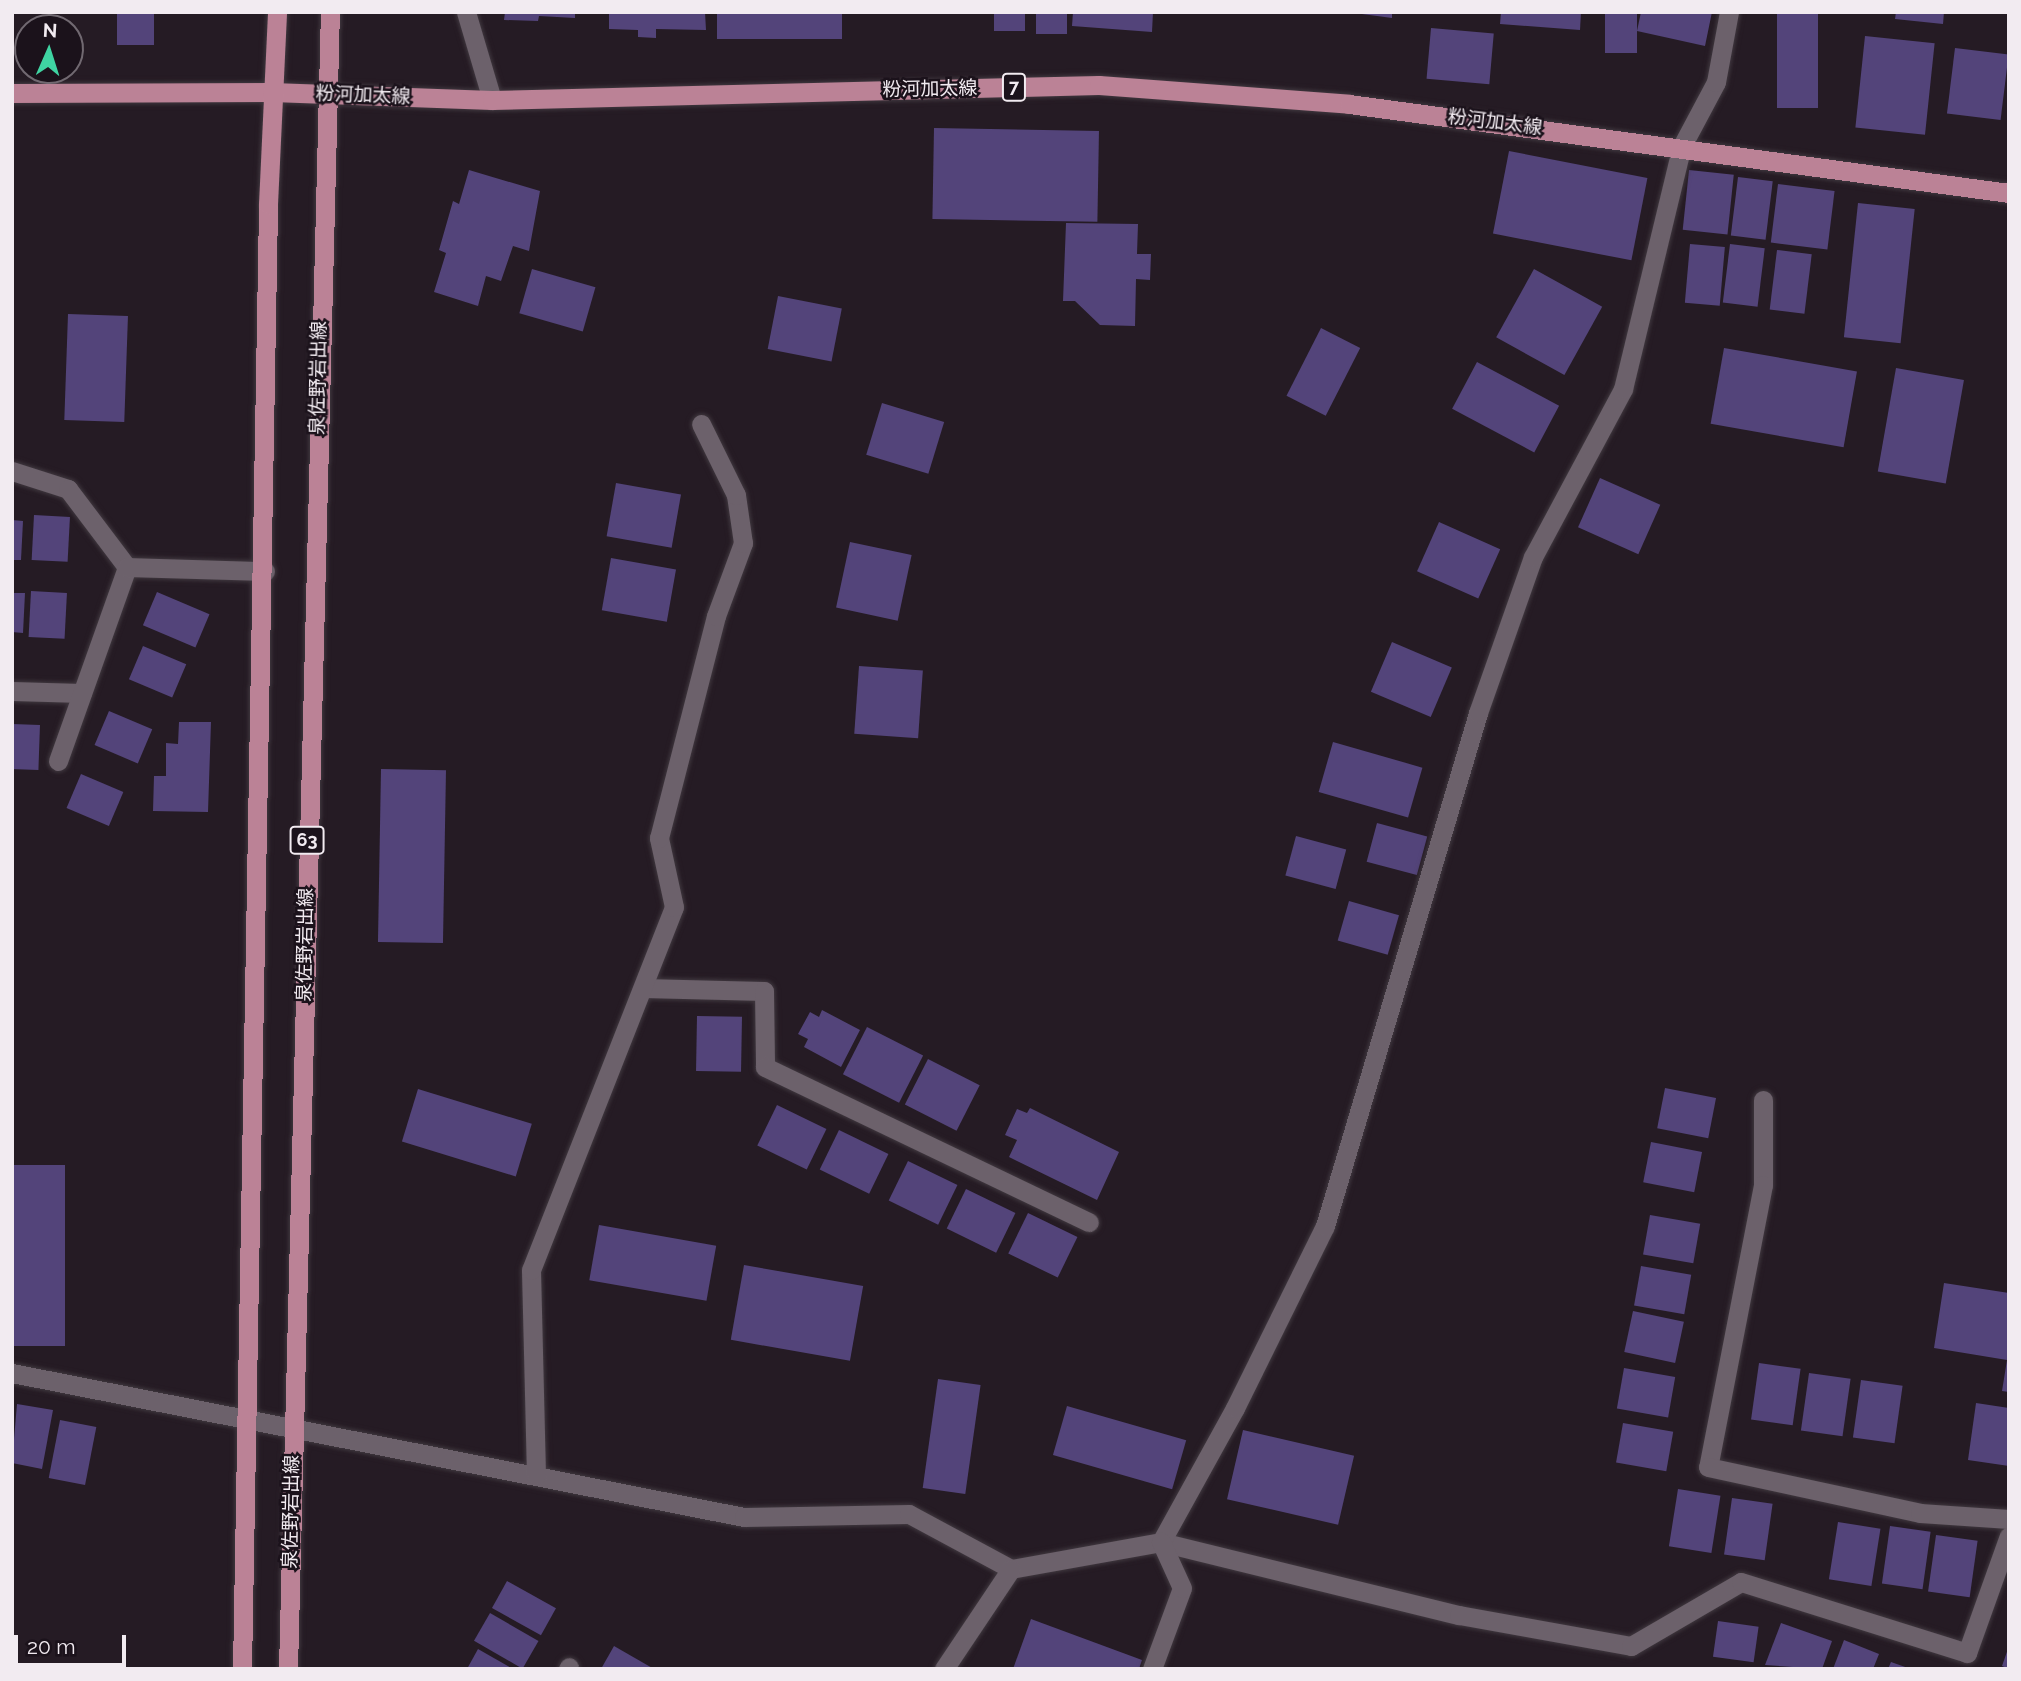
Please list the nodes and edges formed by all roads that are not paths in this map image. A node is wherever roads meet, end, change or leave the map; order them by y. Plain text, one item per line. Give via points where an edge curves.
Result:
1 (277, 12) edge
2 (330, 12) edge
3 (466, 12) edge
4 (1729, 12) edge
5 (272, 92) junction
6 (12, 93) edge
7 (331, 94) junction
8 (492, 100) junction
9 (1682, 146) junction
10 (2009, 193) edge
11 (701, 424) dead end
12 (12, 471) edge
13 (127, 567) junction
14 (265, 571) junction
15 (12, 691) edge
16 (82, 692) junction
17 (58, 761) dead end
18 (643, 988) junction
19 (1763, 1100) dead end
20 (1089, 1222) dead end
21 (12, 1373) edge
22 (248, 1421) junction
23 (293, 1428) junction
24 (536, 1475) junction
25 (2009, 1519) edge
26 (2009, 1535) edge
27 (1161, 1542) junction
28 (1011, 1569) junction
29 (1971, 1661) edge
30 (243, 1669) edge
31 (288, 1669) edge
32 (944, 1669) edge
33 (1152, 1669) edge

1 - 5 main road
2 - 7 main road, 泉佐野岩出線 / 63
3 - 8 street
4 - 9 street via 1716,82
5 - 6 main road, 粉河加太線 / 7
5 - 7 main road, 粉河加太線 / 7
5 - 14 main road
7 - 8 main road, 粉河加太線 / 7
7 - 23 main road, 泉佐野岩出線 / 63 via 323,209
8 - 9 main road, 粉河加太線 / 7 via 1099,85 1349,104
9 - 10 main road, 粉河加太線 / 7
9 - 27 street via 1623,390 1533,557 1478,713 1325,1226 1235,1408
11 - 18 street via 736,495 743,543 716,616 659,838 674,907
12 - 13 street via 68,489
13 - 14 street
13 - 16 street
14 - 22 main road
15 - 16 street
16 - 17 street
18 - 20 street via 764,991 765,1067
18 - 24 street via 531,1270
19 - 25 street via 1763,1185 1708,1467 1920,1513
21 - 22 street
22 - 23 street
22 - 30 main road
23 - 24 street
23 - 31 main road, 泉佐野岩出線 / 63
24 - 28 street via 744,1517 909,1514
26 - 29 street
27 - 28 street
27 - 29 street via 1459,1615 1631,1646 1741,1582
27 - 33 street via 1182,1588
28 - 32 street

